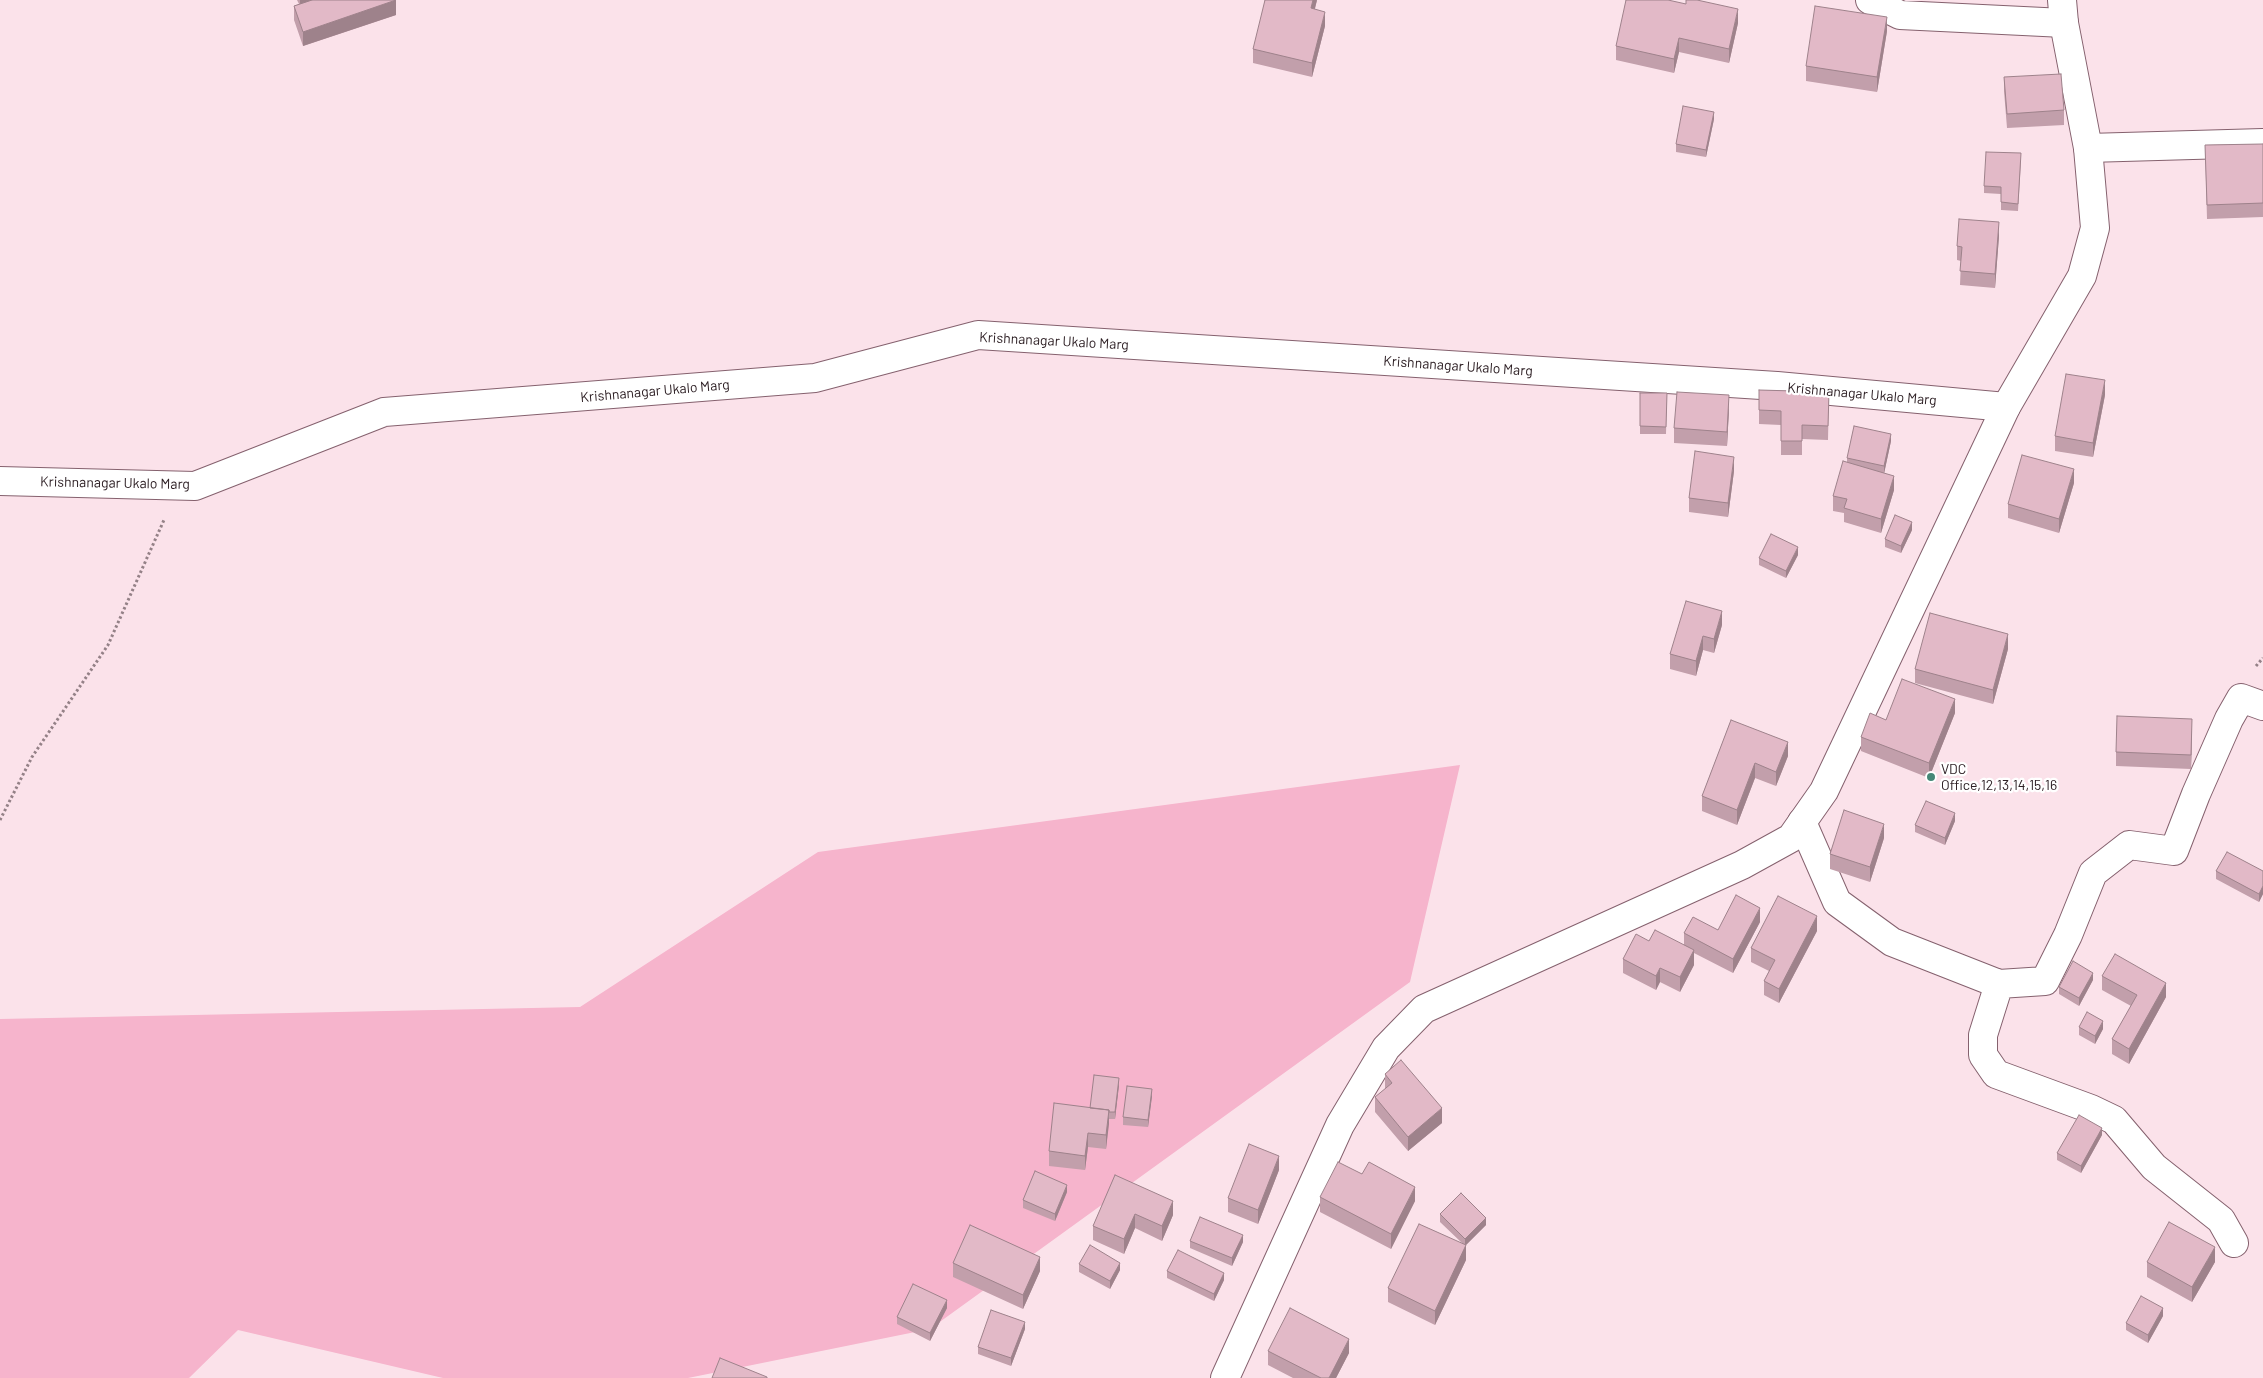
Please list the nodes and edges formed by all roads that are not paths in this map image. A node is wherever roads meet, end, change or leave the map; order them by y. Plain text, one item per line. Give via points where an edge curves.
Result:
1 (1870, 0) edge
2 (2063, 12) edge
3 (2263, 143) edge
4 (2088, 148) junction
5 (2006, 406) junction
6 (0, 481) edge
7 (2263, 706) edge
8 (1802, 822) junction
9 (1999, 984) junction
10 (2234, 1243) dead end
11 (1225, 1378) edge

1 - 2 street via 1900,16
2 - 4 street
3 - 4 street
4 - 5 street via 2095,228 2082,276
5 - 6 street, Krishnanagar Ukalo Marg via 1777,386 978,335 815,378 384,412 195,486
5 - 8 street via 1824,791
7 - 9 street via 2241,698 2225,727 2174,851 2129,845 2122,850 2094,873 2045,981
8 - 9 street via 1837,902 1892,942
8 - 11 street via 1790,838 1742,865 1424,1009 1386,1048 1340,1125
9 - 10 street via 1983,1034 1983,1055 1996,1074 2114,1120 2154,1167 2221,1220

